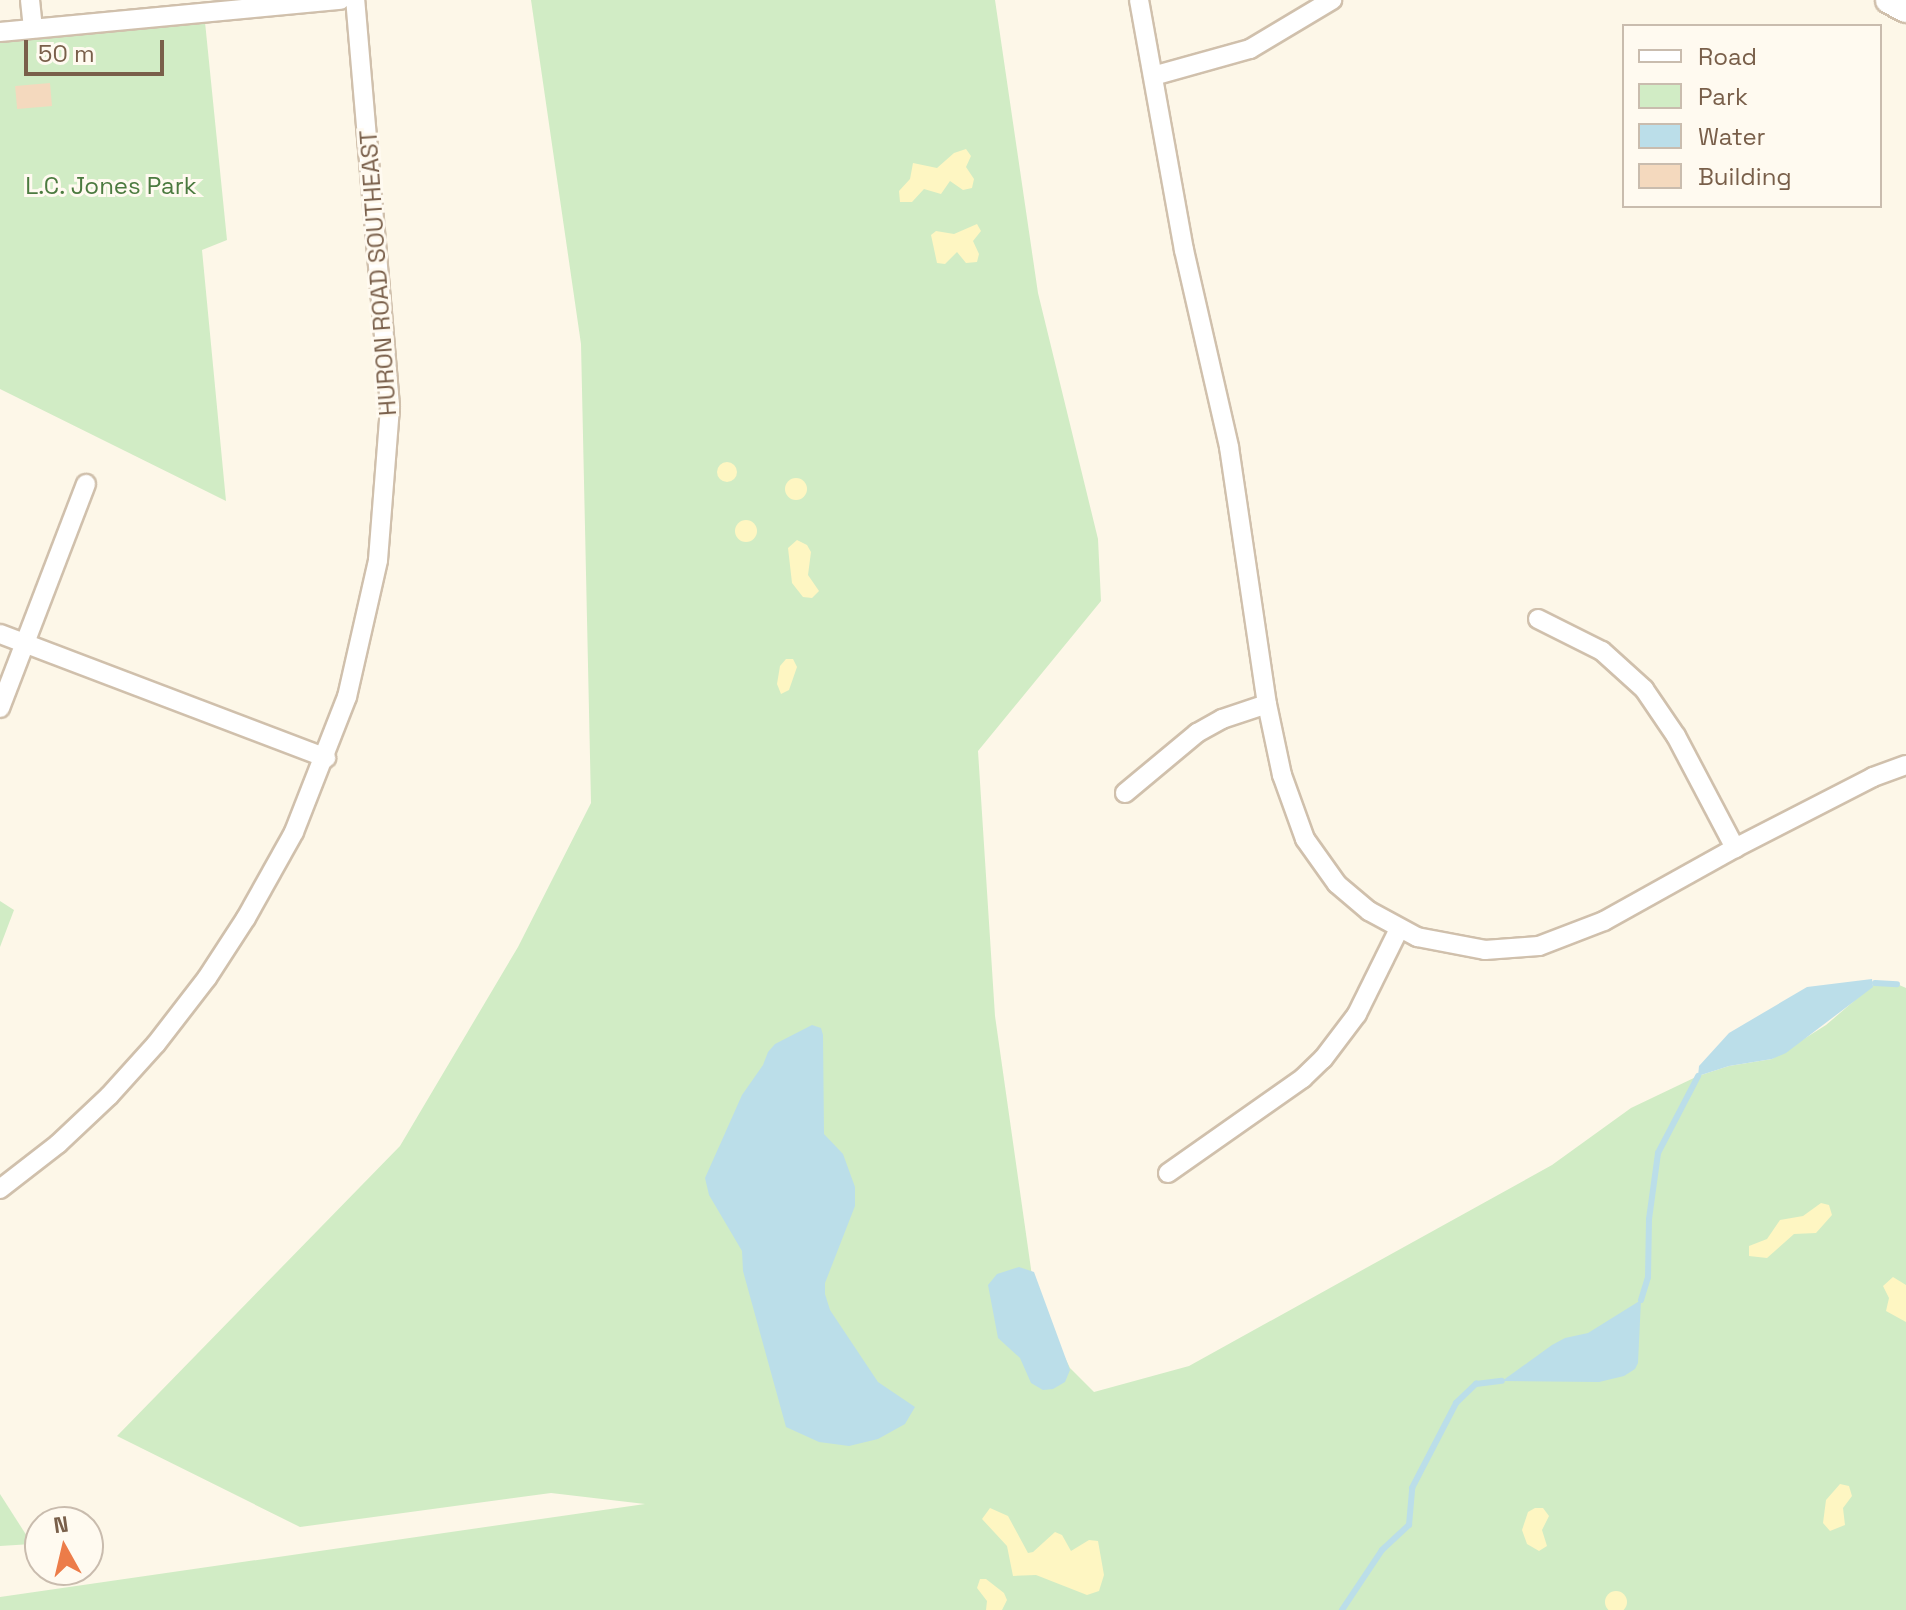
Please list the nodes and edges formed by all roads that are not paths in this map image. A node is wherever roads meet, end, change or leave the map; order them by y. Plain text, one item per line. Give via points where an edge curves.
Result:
1 (30, 0) edge
2 (340, 0) edge
3 (355, 0) edge
4 (1139, 0) edge
5 (1332, 0) edge
6 (1889, 0) edge
7 (1906, 9) edge
8 (33, 28) junction
9 (0, 32) edge
10 (1153, 76) junction
11 (86, 484) dead end
12 (1538, 619) dead end
13 (0, 634) edge
14 (22, 643) junction
15 (1267, 704) junction
16 (0, 708) edge
17 (326, 758) junction
18 (1906, 765) edge
19 (1125, 793) dead end
20 (1735, 848) junction
21 (1399, 929) junction
22 (1168, 1173) dead end
23 (0, 1189) edge

1 - 8 street
2 - 8 street
3 - 17 street, HURON ROAD SOUTHEAST via 389,364 389,449 368,615
4 - 10 street
5 - 10 street via 1250,49
6 - 7 main road
8 - 9 street
10 - 15 street via 1184,250 1229,447
11 - 14 street
12 - 20 street via 1602,651 1644,689 1676,736
13 - 14 street
14 - 16 street
14 - 17 street
15 - 19 street via 1197,733
15 - 21 street via 1289,801 1305,839 1337,884
17 - 23 street, HURON ROAD SOUTHEAST via 274,870 191,1000 79,1126
18 - 20 street
20 - 21 street via 1604,921 1539,946 1457,948
21 - 22 street via 1357,1014 1323,1059

